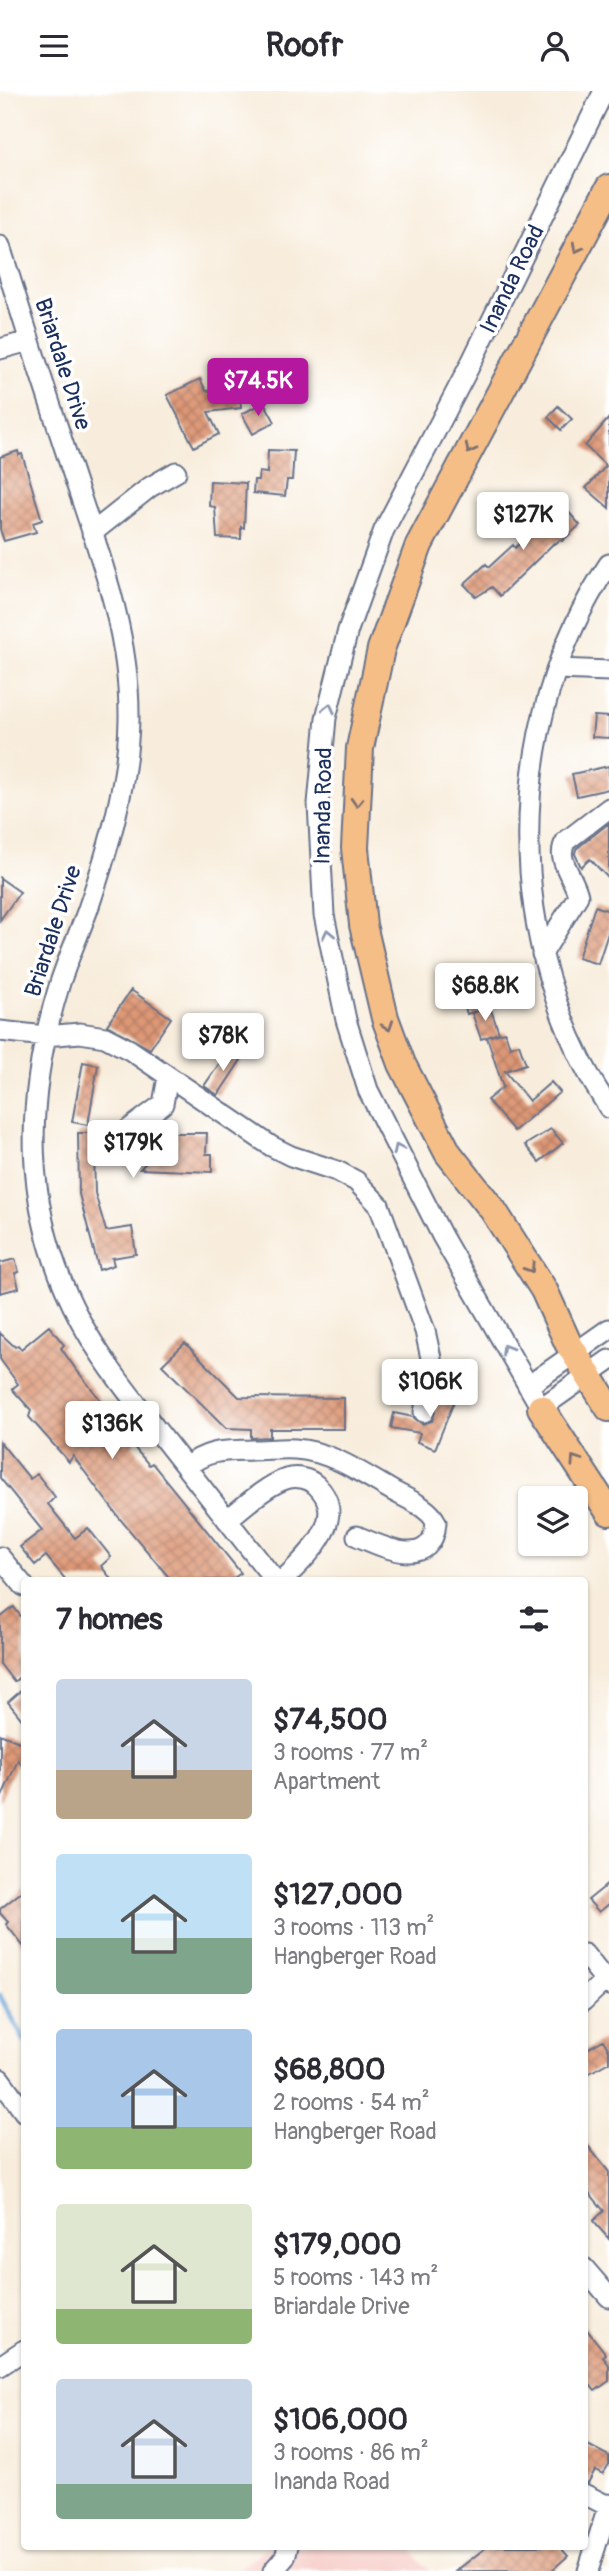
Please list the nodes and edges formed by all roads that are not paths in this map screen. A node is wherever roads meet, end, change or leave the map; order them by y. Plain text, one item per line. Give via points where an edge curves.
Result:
1 (605, 93) edge
2 (609, 188) edge
3 (0, 246) edge
4 (29, 341) junction
5 (0, 349) edge
6 (176, 472) dead end
7 (92, 533) junction
8 (609, 564) edge
9 (558, 669) junction
10 (609, 671) edge
11 (609, 808) edge
12 (542, 954) junction
13 (0, 1031) edge
14 (45, 1036) junction
15 (168, 1077) junction
16 (609, 1108) edge
17 (128, 1130) dead end
18 (609, 1329) edge
19 (590, 1362) edge
20 (535, 1397) junction
21 (609, 1408) edge
22 (424, 1412) dead end
23 (186, 1467) junction
24 (609, 1512) edge
25 (227, 1520) junction
26 (357, 1536) dead end
27 (4, 1569) edge
28 (273, 1577) edge
29 (286, 1577) edge
30 (21, 1583) edge
31 (588, 1959) edge
32 (607, 1983) edge
33 (588, 1997) edge
34 (0, 2079) edge
35 (21, 2108) edge
36 (588, 2272) edge
37 (609, 2297) edge
38 (21, 2352) edge
39 (0, 2366) edge
40 (588, 2496) edge
41 (608, 2505) edge
42 (287, 2550) edge
43 (272, 2571) edge
44 (588, 2571) edge

20 -> 1 street, Inanda Road via 442,1236 368,1090 346,1020 324,915 318,804 326,718 348,630 384,530
2 -> 19 main road, Inanda Road via 419,545 381,649 360,748 355,848 363,925 385,1018 402,1064 448,1153 493,1210
3 - 4 street, Briardale Drive
4 - 5 street
4 - 7 street, Briardale Drive
6 - 7 street
7 - 14 street, Briardale Drive via 113,596 125,656 127,753 121,801
8 - 9 street via 583,607
9 - 10 street
9 - 12 street via 540,730 528,819 528,862
11 - 12 street via 562,847 578,896
12 - 16 street via 572,1042
13 - 14 street
14 - 15 street via 80,1033 105,1037
14 - 23 street, Briardale Drive via 33,1139 38,1197 52,1254 79,1320 123,1387
15 - 17 street via 163,1104
15 - 22 street via 271,1146 337,1171 371,1194 425,1331 431,1383
18 - 19 street
19 - 20 street
19 - 21 main road, Inanda Road
24 -> 20 main road, Inanda Road
23 - 25 street, Briardale Drive
23 - 26 street via 200,1456 222,1451 296,1449 341,1462 430,1513 436,1522 432,1539 413,1553 394,1552
25 - 28 street, Briardale Drive
25 - 29 street via 285,1479 303,1478 316,1484 327,1499 330,1516 325,1532
27 - 30 street
31 - 32 street
32 - 33 street
34 - 35 street
36 - 37 street
38 - 39 street
40 - 41 street
41 - 44 street
42 - 43 street

